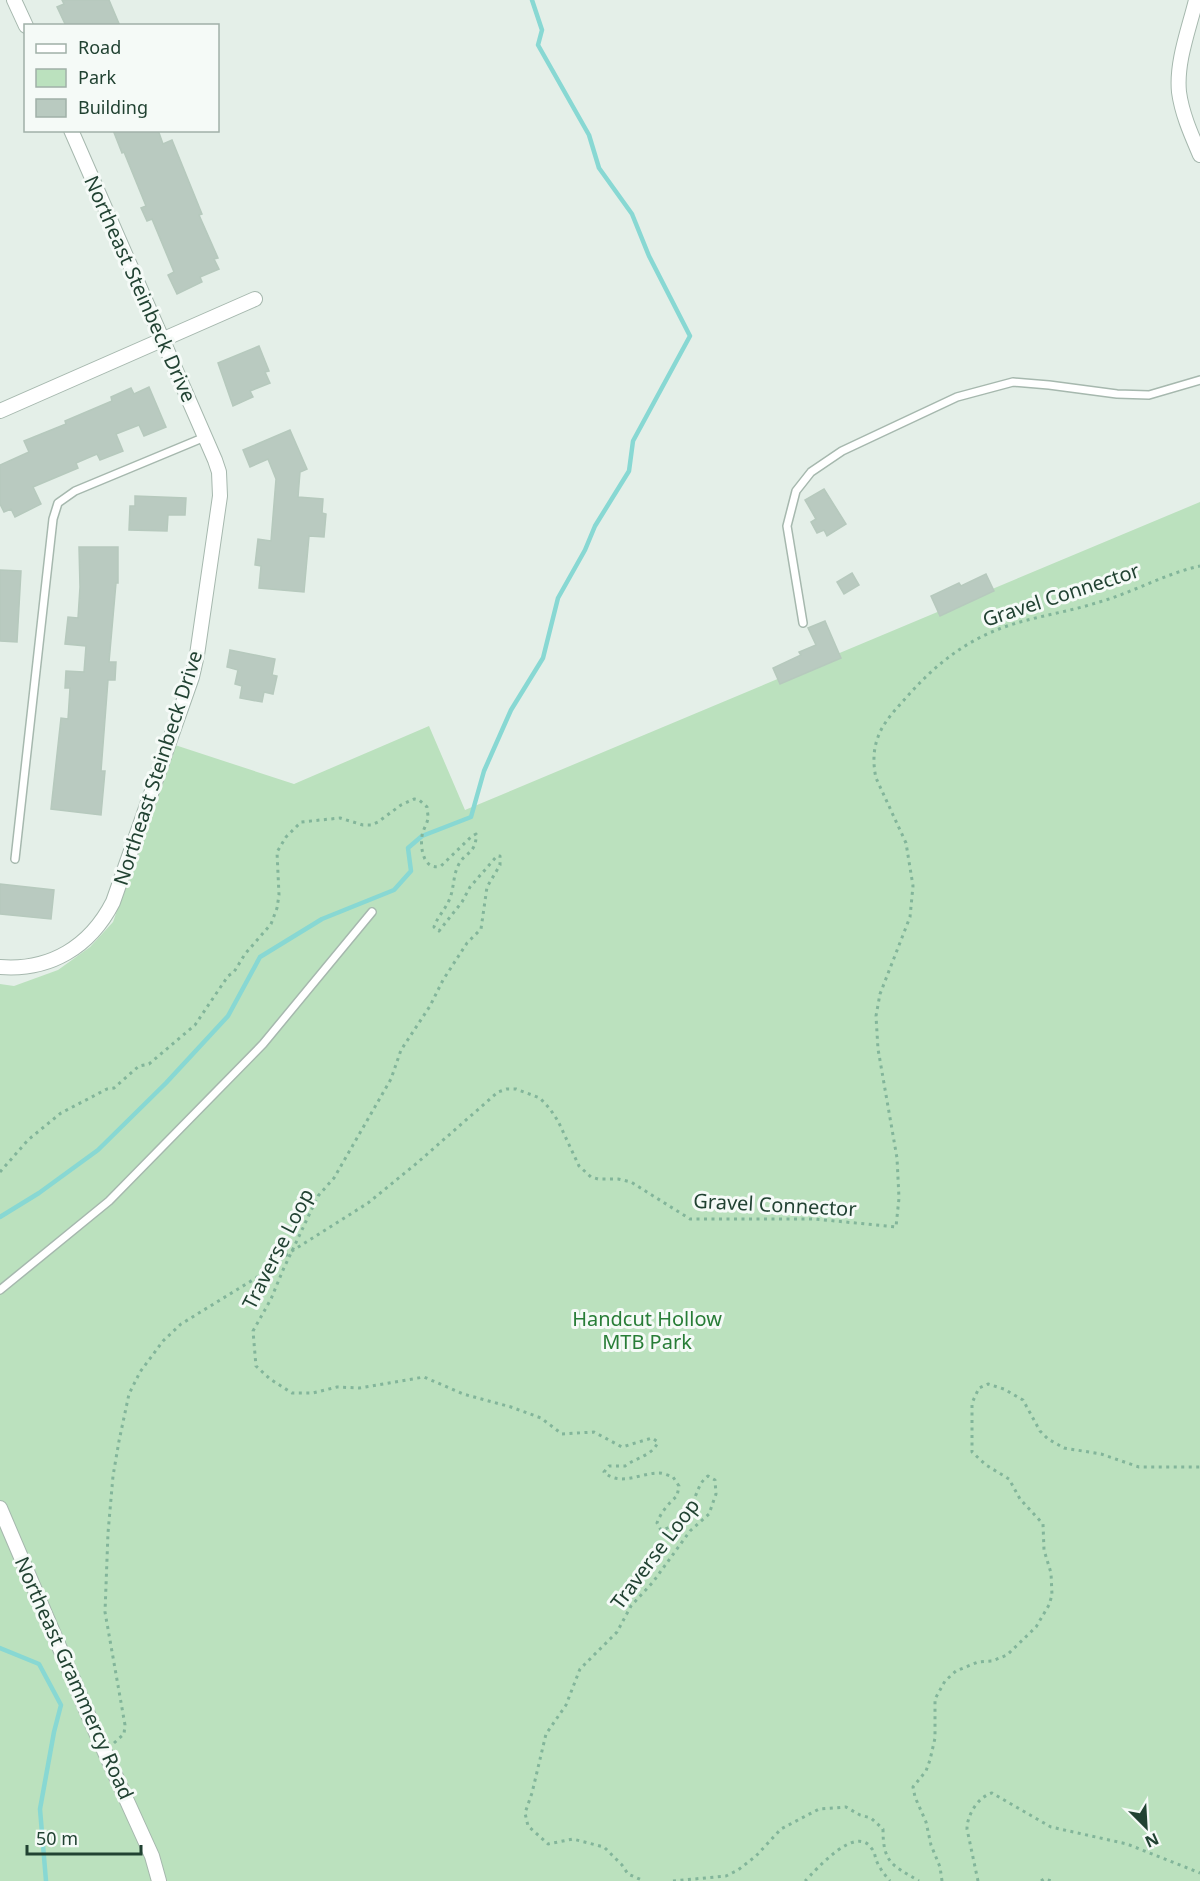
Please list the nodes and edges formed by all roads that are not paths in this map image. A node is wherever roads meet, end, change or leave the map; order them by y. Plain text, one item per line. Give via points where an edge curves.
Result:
1 (14, 0) edge
2 (1196, 0) edge
3 (25, 24) edge
4 (72, 132) edge
5 (1200, 155) edge
6 (255, 299) dead end
7 (163, 340) junction
8 (1200, 380) edge
9 (0, 411) edge
10 (205, 437) junction
11 (803, 623) dead end
12 (15, 859) dead end
13 (372, 912) dead end
14 (0, 967) edge
15 (0, 1290) edge
16 (0, 1508) edge
17 (159, 1881) edge

1 - 3 street
2 - 5 street via 1180,66 1179,91 1184,117
4 - 7 street, Northeast Steinbeck Drive
6 - 7 street
7 - 9 street
7 - 10 street, Northeast Steinbeck Drive
8 - 11 lane via 1149,395 1013,382 957,396 842,451 811,472 796,491 787,526
10 - 12 lane via 75,491 58,503 53,519
10 - 14 street, Northeast Steinbeck Drive via 219,472 220,496 197,655 113,902 104,920 71,951 37,966
13 - 15 lane via 263,1044 109,1201
16 - 17 street, Northeast Grammercy Road via 152,1856

